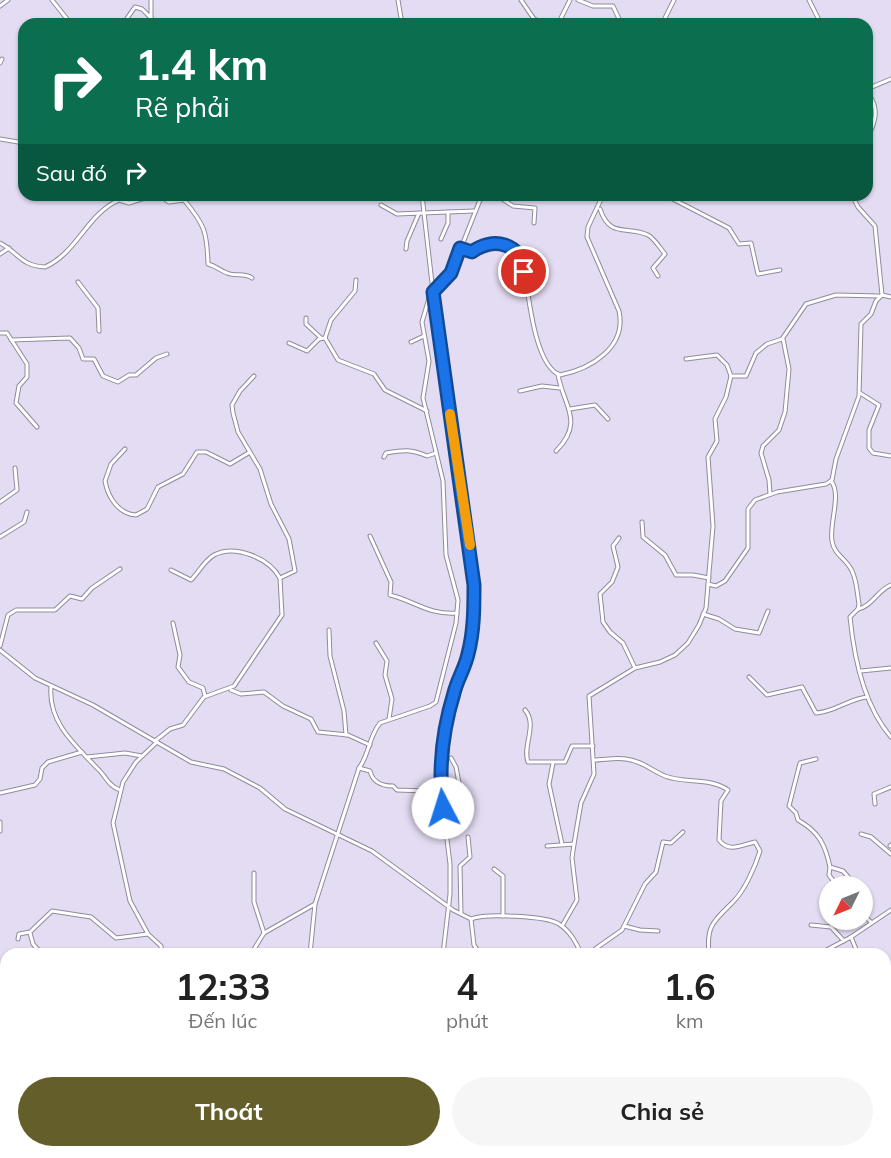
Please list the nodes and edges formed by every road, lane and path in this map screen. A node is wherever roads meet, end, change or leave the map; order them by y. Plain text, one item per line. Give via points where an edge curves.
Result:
1 (8, 0) edge
2 (51, 0) edge
3 (151, 0) edge
4 (398, 0) edge
5 (521, 0) edge
6 (570, 0) edge
7 (578, 0) edge
8 (674, 0) edge
9 (809, 0) edge
10 (0, 6) edge
11 (65, 18) edge
12 (127, 18) edge
13 (151, 18) joint
14 (401, 18) edge
15 (533, 18) edge
16 (561, 18) edge
17 (619, 18) edge
18 (665, 18) edge
19 (817, 18) edge
20 (891, 79) edge
21 (886, 81) junction
22 (891, 86) edge
23 (873, 87) edge
24 (873, 106) edge
25 (873, 122) edge
26 (0, 139) edge
27 (18, 142) edge
28 (116, 201) edge
29 (185, 201) edge
30 (423, 201) edge
31 (479, 201) edge
32 (505, 201) edge
33 (602, 201) edge
34 (677, 201) edge
35 (855, 201) edge
36 (381, 205) dead end
37 (600, 207) junction
38 (474, 211) junction
39 (448, 212) junction
40 (419, 213) junction
41 (424, 213) junction
42 (534, 223) dead end
43 (441, 239) dead end
44 (0, 243) edge
45 (9, 248) junction
46 (460, 248) junction
47 (406, 249) dead end
48 (0, 254) edge
49 (780, 270) dead end
50 (658, 276) dead end
51 (252, 278) dead end
52 (356, 280) dead end
53 (78, 282) dead end
54 (433, 292) junction
55 (880, 295) junction
56 (891, 297) edge
57 (306, 318) dead end
58 (99, 331) dead end
59 (0, 333) edge
60 (424, 336) junction
61 (323, 338) junction
62 (782, 339) junction
63 (11, 340) junction
64 (411, 342) dead end
65 (290, 343) dead end
66 (167, 354) dead end
67 (686, 359) dead end
68 (558, 374) junction
69 (254, 376) dead end
70 (731, 376) junction
71 (559, 388) junction
72 (519, 391) dead end
73 (860, 393) junction
74 (570, 409) junction
75 (427, 411) junction
76 (608, 419) dead end
77 (37, 427) dead end
78 (125, 449) dead end
79 (556, 451) dead end
80 (250, 452) junction
81 (436, 453) junction
82 (891, 456) edge
83 (384, 457) dead end
84 (15, 468) dead end
85 (831, 481) junction
86 (770, 494) junction
87 (0, 502) edge
88 (27, 512) dead end
89 (642, 522) dead end
90 (370, 536) dead end
91 (0, 537) edge
92 (619, 538) dead end
93 (120, 568) dead end
94 (171, 570) dead end
95 (280, 578) junction
96 (709, 579) junction
97 (708, 584) junction
98 (891, 585) edge
99 (858, 609) junction
100 (768, 612) dead end
101 (457, 613) junction
102 (703, 614) junction
103 (173, 623) dead end
104 (329, 630) dead end
105 (376, 643) dead end
106 (0, 648) edge
107 (635, 668) junction
108 (891, 668) edge
109 (861, 671) junction
110 (749, 677) dead end
111 (51, 686) junction
112 (231, 690) junction
113 (205, 696) junction
114 (867, 697) junction
115 (525, 710) dead end
116 (389, 719) junction
117 (346, 735) junction
118 (891, 737) edge
119 (156, 742) junction
120 (370, 745) junction
121 (593, 746) junction
122 (82, 752) junction
123 (142, 756) junction
124 (87, 757) junction
125 (451, 758) dead end
126 (816, 759) dead end
127 (594, 760) junction
128 (553, 763) junction
129 (359, 768) junction
130 (891, 787) edge
131 (120, 790) junction
132 (441, 790) junction
133 (0, 793) edge
134 (875, 804) dead end
135 (0, 822) edge
136 (0, 831) edge
137 (337, 832) junction
138 (683, 832) dead end
139 (861, 834) dead end
140 (468, 837) dead end
141 (562, 844) junction
142 (574, 844) junction
143 (547, 846) dead end
144 (891, 854) edge
145 (830, 867) junction
146 (494, 869) dead end
147 (254, 873) dead end
148 (830, 876) edge
149 (847, 876) edge
150 (315, 904) junction
151 (449, 907) junction
152 (891, 910) edge
153 (461, 914) junction
154 (502, 916) junction
155 (471, 919) junction
156 (873, 921) edge
157 (562, 926) junction
158 (624, 926) junction
159 (811, 926) dead end
160 (861, 930) edge
161 (658, 931) dead end
162 (30, 932) junction
163 (264, 933) junction
164 (148, 934) junction
165 (851, 937) junction
166 (18, 939) dead end
167 (843, 941) junction
168 (37, 948) edge
169 (161, 948) edge
170 (255, 948) edge
171 (311, 948) edge
172 (444, 948) edge
173 (476, 948) edge
174 (577, 948) edge
175 (597, 948) edge
176 (709, 948) edge
177 (830, 948) edge
178 (856, 948) edge

1 - 10 street
2 - 11 street
3 - 13 street
4 - 14 street
5 - 15 street
6 - 16 street
7 - 17 street via 592,6 613,6
8 - 18 street
9 - 19 street
12 - 13 street via 135,7
20 - 21 street
21 - 22 street
21 - 23 street
24 - 25 street
26 - 27 street
28 - 45 street via 101,211 62,256 45,267 27,265
29 - 51 street via 200,219 208,241 208,264
30 - 41 street
31 - 38 street
32 - 42 street via 513,206 535,208
33 - 37 street
34 - 49 street via 729,228 739,244 751,243 758,274
35 - 55 street via 875,226
36 - 40 street via 397,214
37 - 50 street via 612,227 649,236 662,250 665,256 653,268
37 - 68 street via 588,227 588,243 619,311 620,324 612,346 589,367
38 - 39 street
38 - 46 street
39 - 41 street
39 - 43 street
40 - 41 street
40 - 47 street
41 - 54 street
44 - 45 street
45 - 48 street
46 - 54 street via 451,273
46 - 68 street via 472,252 486,243 494,243 517,253 524,268 533,329
52 - 61 street via 355,291 331,320
53 - 58 street via 98,308
54 - 60 street via 422,317
54 - 132 street via 475,616 468,655 443,734
55 - 56 street
55 - 62 street via 836,295 811,301
55 - 73 street via 872,314 861,324
57 - 61 street via 306,324
59 - 63 street via 5,332
60 - 64 street
60 - 75 street via 429,369 422,394
61 - 65 street via 307,351
61 - 75 street via 338,360 374,374 385,390
62 - 70 street via 761,348 745,376
62 - 86 street via 789,369 784,412 780,430 761,453
63 - 66 street via 70,338 83,359 94,359 103,376 118,382
63 - 77 street via 28,368 26,379 18,387 16,403
67 - 70 street via 717,355
68 - 71 street
69 - 80 street via 240,390 232,406 238,432
70 - 96 street via 715,419 717,441 708,457 714,507
71 - 72 street via 542,386
71 - 74 street
73 - 82 street via 879,405 869,430 869,448 873,453
73 - 85 street
74 - 76 street via 595,405
74 - 79 street via 567,437
75 - 81 street
78 - 80 street via 111,464 105,481 121,512 136,515 147,509 158,487 183,474 197,452 206,452 230,464
80 - 95 street via 289,539 295,571
81 - 83 street via 427,456 406,450 386,453
81 - 101 street via 445,505 446,555 457,594
84 - 87 street via 18,488
85 - 86 street
85 - 99 street via 836,502 832,545 853,572
86 - 97 street via 755,500 748,509 750,543 741,559 725,581 716,586
88 - 91 street via 24,522
89 - 96 street via 643,537 665,555 676,575
90 - 101 street via 391,582 390,595 437,614
92 - 107 street via 613,546 618,567 612,582 600,594 602,616 606,627 623,643
93 - 106 street via 82,599 69,596 55,610 16,610 8,615
94 - 95 street via 191,580 214,555 234,550 269,565
95 - 112 street via 282,615
96 - 97 street
97 - 102 street
98 - 99 street
99 - 109 street via 850,617
100 - 102 street via 759,633 735,629
101 - 116 street via 437,699 430,706
102 - 107 street via 692,639 675,655
103 - 113 street via 180,655 178,667 189,682 203,688
104 - 117 street via 330,656
105 - 116 street via 387,661 385,675 392,699
106 - 111 street via 35,678
107 - 121 street via 589,696
108 - 109 street
109 - 114 street
110 - 114 street via 766,695 802,687 816,713
111 - 119 street
111 - 122 street via 52,704 61,728
112 - 113 street
112 - 117 street via 241,694 264,692 311,719 318,732
113 - 119 street via 183,725 170,729
114 - 118 street
115 - 128 street via 531,730 527,761
116 - 120 street via 378,725
117 - 120 street
119 - 123 street
119 - 137 street via 191,762 235,774 285,809
120 - 129 street
121 - 127 street
121 - 128 street via 572,746 567,761
122 - 124 street
122 - 133 street via 48,762 35,785
123 - 124 street via 125,753
123 - 131 street
124 - 131 street via 111,786
125 - 132 street via 459,783
126 - 145 street via 799,764 789,806 798,820 821,838
127 - 142 street
127 - 176 street via 645,763 664,776 701,781 728,790 720,812 719,840 733,848 755,843 760,851 733,902 725,906 709,931
128 - 141 street via 549,784
129 - 132 street via 370,771 380,784 392,785 397,790
129 - 137 street
130 - 134 street via 873,794
131 - 164 street via 114,827 130,901
132 - 151 street via 450,864
135 - 136 street
137 - 150 street
137 - 151 street via 398,868
138 - 158 street via 671,843 663,842 656,872
139 - 144 street via 872,837
140 - 153 street via 470,857 460,866
141 - 142 street
141 - 143 street
142 - 157 street via 572,858 578,897
145 - 148 street
145 - 149 street
146 - 154 street via 503,876
147 - 163 street via 254,902
150 - 163 street
150 - 171 street
151 - 153 street
151 - 172 street
152 - 156 street
153 - 155 street
154 - 155 street
154 - 157 street via 553,921
155 - 173 street
157 - 174 street
158 - 161 street
158 - 175 street via 612,940
159 - 167 street via 831,927
160 - 165 street
162 - 164 street via 52,911 91,917 116,938
162 - 166 street via 19,934
162 - 168 street
163 - 170 street
164 - 169 street
165 - 167 street
165 - 178 street
167 - 177 street

